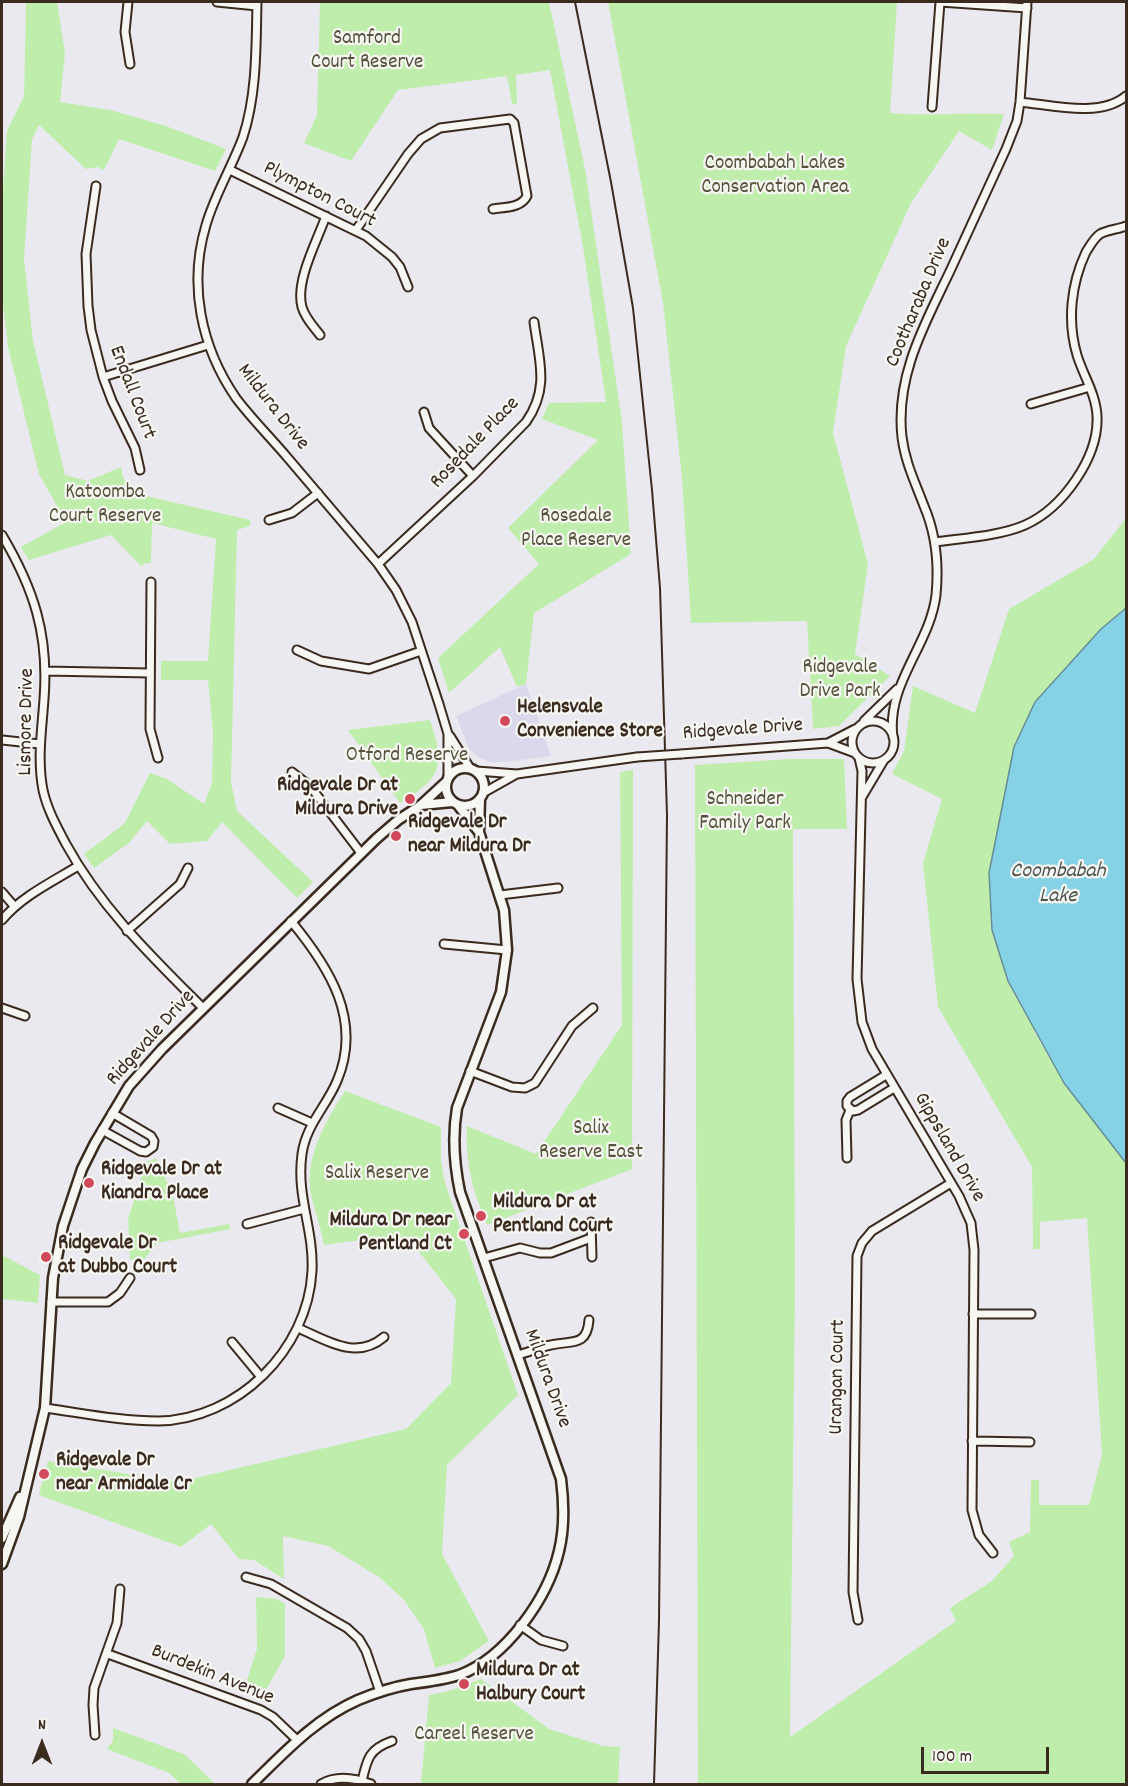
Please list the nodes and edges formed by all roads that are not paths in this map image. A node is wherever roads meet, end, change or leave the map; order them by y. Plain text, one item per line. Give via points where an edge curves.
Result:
1 (128, 2) edge
2 (217, 2) edge
3 (939, 2) edge
4 (257, 4) edge
5 (1027, 5) edge
6 (130, 64) dead end
7 (1126, 96) edge
8 (1020, 102) junction
9 (932, 107) dead end
10 (230, 170) junction
11 (96, 186) dead end
12 (493, 209) dead end
13 (326, 216) junction
14 (1126, 226) edge
15 (356, 230) junction
16 (408, 287) dead end
17 (534, 322) dead end
18 (320, 335) dead end
19 (208, 345) junction
20 (103, 377) junction
21 (1090, 387) junction
22 (1031, 404) dead end
23 (424, 412) dead end
24 (140, 470) dead end
25 (472, 476) junction
26 (318, 494) junction
27 (269, 520) dead end
28 (2, 538) edge
29 (936, 542) junction
30 (378, 564) junction
31 (151, 582) dead end
32 (297, 650) dead end
33 (422, 651) junction
34 (45, 671) junction
35 (150, 673) junction
36 (899, 687) junction
37 (859, 726) junction
38 (448, 734) junction
39 (893, 737) junction
40 (2, 740) edge
41 (828, 743) junction
42 (40, 744) junction
43 (857, 756) junction
44 (158, 758) dead end
45 (884, 759) junction
46 (473, 769) junction
47 (292, 772) dead end
48 (517, 774) junction
49 (447, 779) junction
50 (482, 796) junction
51 (861, 799) junction
52 (455, 803) junction
53 (421, 805) junction
54 (479, 832) junction
55 (361, 852) junction
56 (78, 866) junction
57 (188, 868) dead end
58 (558, 888) dead end
59 (2, 892) edge
60 (500, 896) junction
61 (14, 906) junction
62 (2, 920) edge
63 (291, 921) junction
64 (127, 931) junction
65 (444, 944) dead end
66 (507, 950) junction
67 (2, 1008) edge
68 (203, 1008) junction
69 (593, 1008) dead end
70 (25, 1016) dead end
71 (470, 1071) junction
72 (886, 1075) junction
73 (894, 1088) junction
74 (278, 1107) dead end
75 (850, 1110) junction
76 (112, 1113) junction
77 (312, 1123) junction
78 (102, 1130) junction
79 (847, 1158) dead end
80 (951, 1183) junction
81 (304, 1209) junction
82 (591, 1222) dead end
83 (247, 1224) dead end
84 (591, 1238) junction
85 (592, 1257) dead end
86 (484, 1258) junction
87 (130, 1278) dead end
88 (51, 1302) junction
89 (973, 1314) junction
90 (1030, 1314) dead end
91 (589, 1320) dead end
92 (298, 1328) junction
93 (384, 1337) dead end
94 (232, 1342) dead end
95 (519, 1355) junction
96 (261, 1377) junction
97 (45, 1408) junction
98 (972, 1441) junction
99 (1030, 1442) dead end
100 (28, 1480) junction
101 (2, 1538) edge
102 (993, 1553) dead end
103 (2, 1564) edge
104 (246, 1576) dead end
105 (120, 1589) dead end
106 (858, 1620) dead end
107 (520, 1625) junction
108 (563, 1646) dead end
109 (108, 1654) junction
110 (380, 1692) junction
111 (95, 1735) dead end
112 (297, 1740) junction
113 (392, 1741) dead end
114 (362, 1781) junction
115 (252, 1785) edge
116 (321, 1785) edge
117 (371, 1785) edge

1 - 6 street via 125,32
2 - 4 street
3 - 5 street
3 - 9 street
4 - 10 street, Mildura Drive via 252,98
5 - 8 street, Cootharaba Drive
7 - 8 street via 1115,104 1093,108
8 - 29 street, Cootharaba Drive via 1006,149 906,373 901,412 905,456
10 - 13 street, Plympton Court
10 - 19 street, Mildura Drive via 209,215 200,247 198,302
11 - 20 street, Endall Court via 86,277
12 - 15 street via 518,205 527,196 514,123 510,119 440,128 421,139
13 - 15 street, Plympton Court
13 - 18 street via 300,293 307,319
14 - 21 street via 1100,235 1090,245 1076,279 1072,328 1077,356
15 - 16 street, Plympton Court via 392,257
17 - 25 street, Rosedale Place via 542,379 537,404 526,422
19 - 20 street
19 - 26 street, Mildura Drive via 237,399
20 - 24 street, Endall Court via 135,448
21 - 22 street
21 - 29 street via 1097,416 1093,448 1078,477 1057,503 1035,520 1013,529
23 - 25 street via 429,428
25 - 30 street, Rosedale Place
26 - 27 street via 292,513
26 - 30 street, Mildura Drive
28 - 34 street, Lismore Drive via 30,588 37,609 45,645
29 - 36 street, Cootharaba Drive via 932,612
30 - 33 street, Mildura Drive via 404,605
31 - 35 street
32 - 33 street via 321,661 369,669
33 - 38 street, Mildura Drive
34 - 35 street
34 - 42 street, Lismore Drive
35 - 44 street via 150,729
36 - 37 street, Cootharaba Drive
36 - 39 street, Cootharaba Drive via 891,721
37 - 39 street via 868,721 881,722
37 - 41 street, Ridgevale Drive
37 - 43 street via 852,740
38 - 46 street, Mildura Drive
38 - 49 street, Mildura Drive
39 - 45 street via 892,749
40 - 42 street
41 - 43 street, Ridgevale Drive
41 - 48 street, Ridgevale Drive, bridge via 637,757
42 - 56 street, Lismore Drive via 44,791 58,830
43 - 45 street via 872,763
43 - 51 street, Gippsland Drive via 862,771
45 - 51 street, Gippsland Drive
46 - 48 street, Ridgevale Drive
46 - 49 street via 458,769
46 - 50 street via 483,781
47 - 55 street via 310,786
48 - 50 street, Ridgevale Drive
49 - 52 street via 446,793
49 - 53 street, Ridgevale Drive
50 - 52 street via 470,806
50 - 54 street, Mildura Drive
51 - 72 street, Gippsland Drive via 858,993 867,1037
52 - 53 street
52 - 54 street, Mildura Drive
53 - 55 street, Ridgevale Drive
54 - 60 street, Mildura Drive
55 - 63 street, Ridgevale Drive
56 - 61 street
56 - 64 street, Lismore Drive
57 - 64 street via 180,884
58 - 60 street
59 - 61 street
60 - 66 street, Mildura Drive
61 - 62 street
63 - 68 street, Ridgevale Drive
63 - 77 street via 309,942 338,991 346,1026 345,1055 337,1081
64 - 68 street, Lismore Drive
65 - 66 street
66 - 71 street, Mildura Drive via 501,992
67 - 70 street
68 - 76 street, Ridgevale Drive via 146,1066
69 - 71 street via 573,1026 535,1083 525,1088 512,1087
71 - 86 street, Mildura Drive via 454,1124 453,1160
72 - 73 street, Gippsland Drive
72 - 75 street via 850,1097 846,1104
73 - 75 street via 858,1110
73 - 80 street, Gippsland Drive
74 - 77 street
75 - 79 street via 846,1120
76 - 78 street, Ridgevale Drive
76 - 78 street via 151,1136 153,1147 140,1151
77 - 81 street via 300,1169
78 - 88 street, Ridgevale Drive via 82,1169 63,1226
80 - 89 street, Gippsland Drive via 966,1210 973,1239
80 - 106 street, Urangan Court via 872,1231 857,1257 853,1593
81 - 83 street
81 - 92 street via 312,1242 312,1269
82 - 84 street
84 - 85 street
84 - 86 street via 551,1252 520,1248
86 - 95 street, Mildura Drive
87 - 88 street via 108,1302
88 - 97 street, Ridgevale Drive
89 - 90 street
89 - 98 street, Gippsland Drive
91 - 95 street via 582,1339
92 - 93 street via 355,1349
92 - 96 street
94 - 96 street
95 - 107 street, Mildura Drive via 561,1479 564,1516 553,1571
96 - 97 street via 244,1394 226,1403 177,1419 135,1419
97 - 100 street, Ridgevale Drive
98 - 99 street
98 - 102 street, Gippsland Drive via 972,1510 980,1535
100 - 101 street, Ridgevale Drive
100 - 103 street, Ridgevale Drive
104 - 110 street via 271,1584 347,1628 366,1651
105 - 109 street via 117,1623
107 - 108 street via 541,1640
107 - 110 street, Mildura Drive via 498,1651 467,1671
109 - 111 street via 94,1688
109 - 112 street, Burdekin Avenue via 261,1710
110 - 112 street, Mildura Drive via 340,1709
112 - 115 street, Mildura Drive
113 - 114 street via 373,1751
114 - 116 street via 329,1779
114 - 117 street

